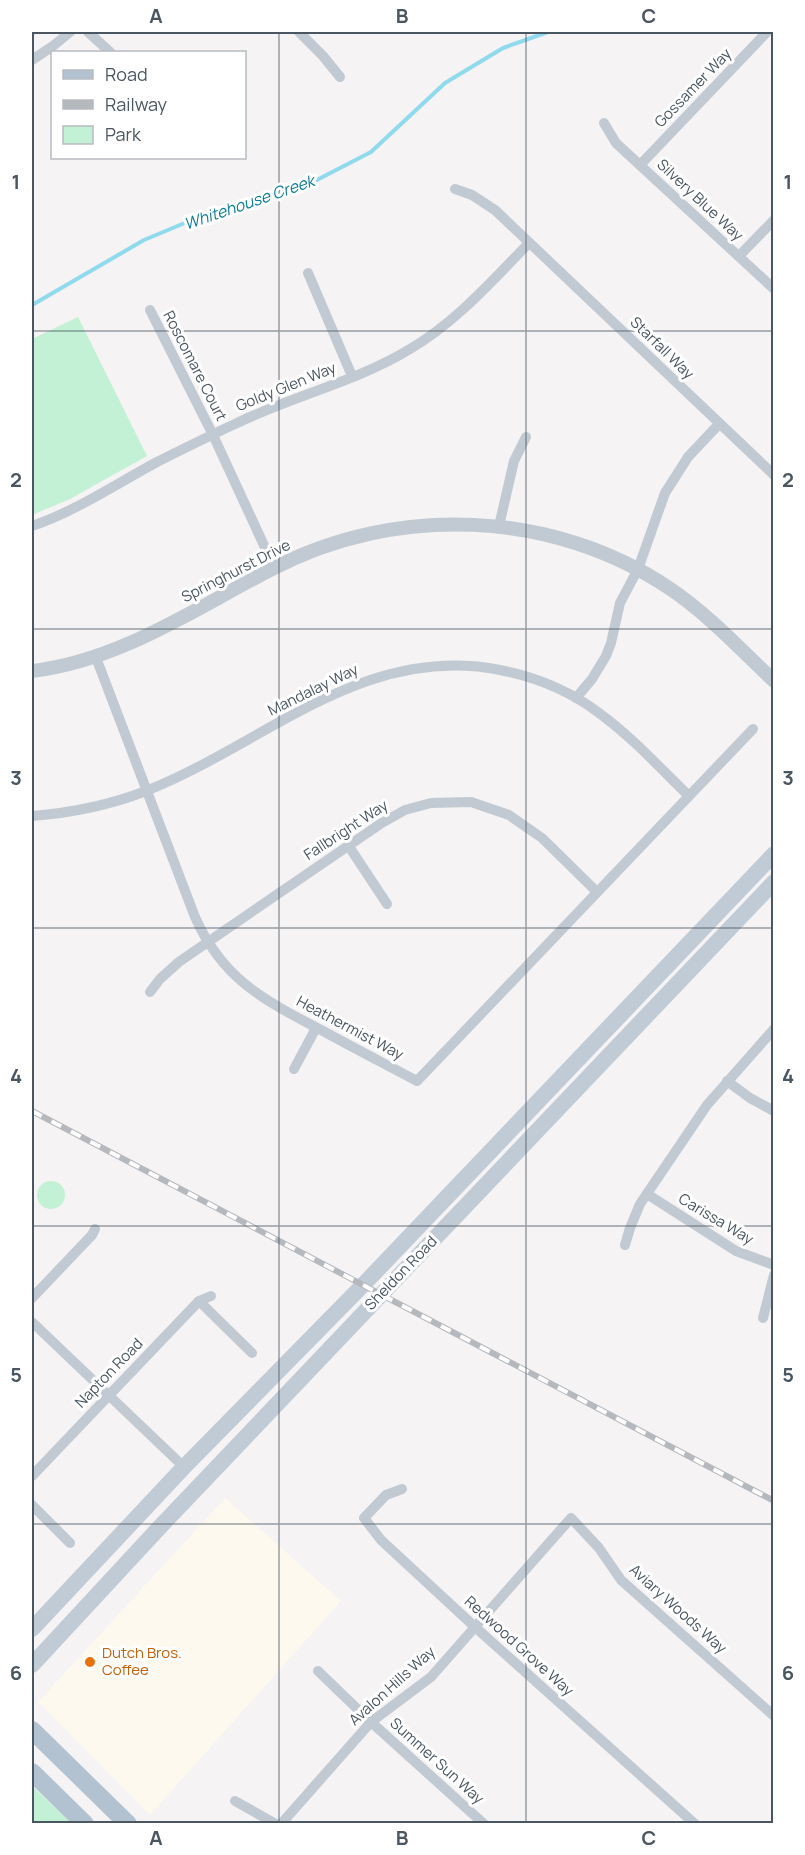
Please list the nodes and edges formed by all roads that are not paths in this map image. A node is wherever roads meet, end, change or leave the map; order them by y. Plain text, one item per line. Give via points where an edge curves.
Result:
1 (70, 32) edge
2 (88, 32) edge
3 (299, 32) edge
4 (767, 32) edge
5 (109, 51) edge
6 (32, 60) edge
7 (339, 77) dead end
8 (604, 123) dead end
9 (640, 165) junction
10 (455, 189) dead end
11 (774, 220) edge
12 (529, 243) junction
13 (739, 256) junction
14 (308, 273) dead end
15 (774, 289) edge
16 (150, 310) dead end
17 (352, 376) junction
18 (719, 424) junction
19 (213, 435) junction
20 (525, 437) dead end
21 (774, 475) edge
22 (32, 526) edge
23 (500, 526) junction
24 (274, 567) junction
25 (638, 569) junction
26 (95, 655) junction
27 (32, 671) edge
28 (774, 681) edge
29 (576, 698) junction
30 (753, 729) dead end
31 (147, 791) junction
32 (689, 796) junction
33 (32, 816) edge
34 (348, 845) junction
35 (774, 854) edge
36 (774, 882) edge
37 (597, 892) junction
38 (387, 904) dead end
39 (207, 942) junction
40 (150, 992) dead end
41 (316, 1028) junction
42 (774, 1029) edge
43 (294, 1069) dead end
44 (727, 1081) junction
45 (774, 1111) edge
46 (647, 1194) junction
47 (95, 1229) dead end
48 (625, 1245) dead end
49 (774, 1265) edge
50 (774, 1275) edge
51 (211, 1296) dead end
52 (32, 1298) edge
53 (199, 1301) junction
54 (763, 1318) dead end
55 (32, 1322) edge
56 (252, 1353) dead end
57 (108, 1395) junction
58 (216, 1434) junction
59 (184, 1467) junction
60 (32, 1476) edge
61 (402, 1488) dead end
62 (32, 1505) edge
63 (571, 1518) joint
64 (158, 1529) junction
65 (70, 1543) dead end
66 (475, 1627) junction
67 (32, 1629) edge
68 (32, 1665) edge
69 (318, 1671) dead end
70 (774, 1716) edge
71 (370, 1722) junction
72 (32, 1730) edge
73 (32, 1772) edge
74 (235, 1801) dead end
75 (85, 1824) edge
76 (128, 1824) edge
77 (276, 1824) edge
78 (281, 1824) edge
79 (484, 1824) edge
80 (695, 1824) edge

1 - 6 street
2 - 5 street
3 - 7 street
4 - 9 street, Gossamer Way
8 - 9 street, Silvery Blue Way via 616,143
9 - 13 street, Silvery Blue Way
10 - 12 street, Starfall Way via 484,202
11 - 13 street
12 - 17 street, Goldy Glen Way via 455,317 412,348
12 - 18 street, Starfall Way
13 - 15 street, Silvery Blue Way
14 - 17 street
16 - 19 street, Roscomare Court
17 - 19 street, Goldy Glen Way
18 - 21 street, Starfall Way
18 - 25 street via 688,457 665,493
19 - 22 street, Goldy Glen Way
19 - 24 street, Roscomare Court
20 - 23 street via 514,461
23 - 24 street, Springhurst Drive via 433,525 374,533 317,549
23 - 25 street, Springhurst Drive via 576,543
24 - 26 street, Springhurst Drive via 160,629
25 - 28 street, Springhurst Drive via 689,603
25 - 29 street via 620,603 606,656
26 - 27 street, Springhurst Drive
26 - 31 street, Heathermist Way
29 - 31 street, Mandalay Way via 527,677 488,668 462,665 409,669 333,694
29 - 32 street, Mandalay Way via 619,729
30 - 32 street, Heathermist Way
31 - 33 street, Mandalay Way via 74,811
31 - 39 street, Heathermist Way
32 - 37 street, Heathermist Way
34 - 37 street, Fallbright Way via 405,810 431,803 471,802 521,821
34 - 38 street
34 - 39 street, Fallbright Way
35 - 58 main road, Sheldon Road
36 - 64 main road, Sheldon Road
37 - 41 street, Heathermist Way via 417,1081
39 - 40 street, Fallbright Way via 169,969
39 - 41 street, Heathermist Way via 250,989
41 - 43 street
42 - 44 street
44 - 45 street
44 - 46 street
46 - 48 street
46 - 49 street, Carissa Way via 735,1251
47 - 52 street
50 - 54 street
51 - 53 street, Napton Road
53 - 56 street
53 - 57 street, Napton Road
55 - 57 street
57 - 59 street
57 - 60 street, Napton Road
58 - 59 main road, Sheldon Road
58 - 64 main road via 198,1472 161,1513
59 - 67 main road, Sheldon Road
61 - 66 street, Redwood Grove Way via 386,1494 364,1518 381,1540
62 - 65 street
63 - 66 street, Avalon Hills Way
63 - 70 street, Aviary Woods Way via 621,1580
64 - 68 main road, Sheldon Road
66 - 71 street, Avalon Hills Way via 431,1677
66 - 80 street, Redwood Grove Way
69 - 71 street, Summer Sun Way
71 - 78 street, Avalon Hills Way
71 - 79 street, Summer Sun Way
72 - 76 main road
73 - 75 main road
74 - 77 street

